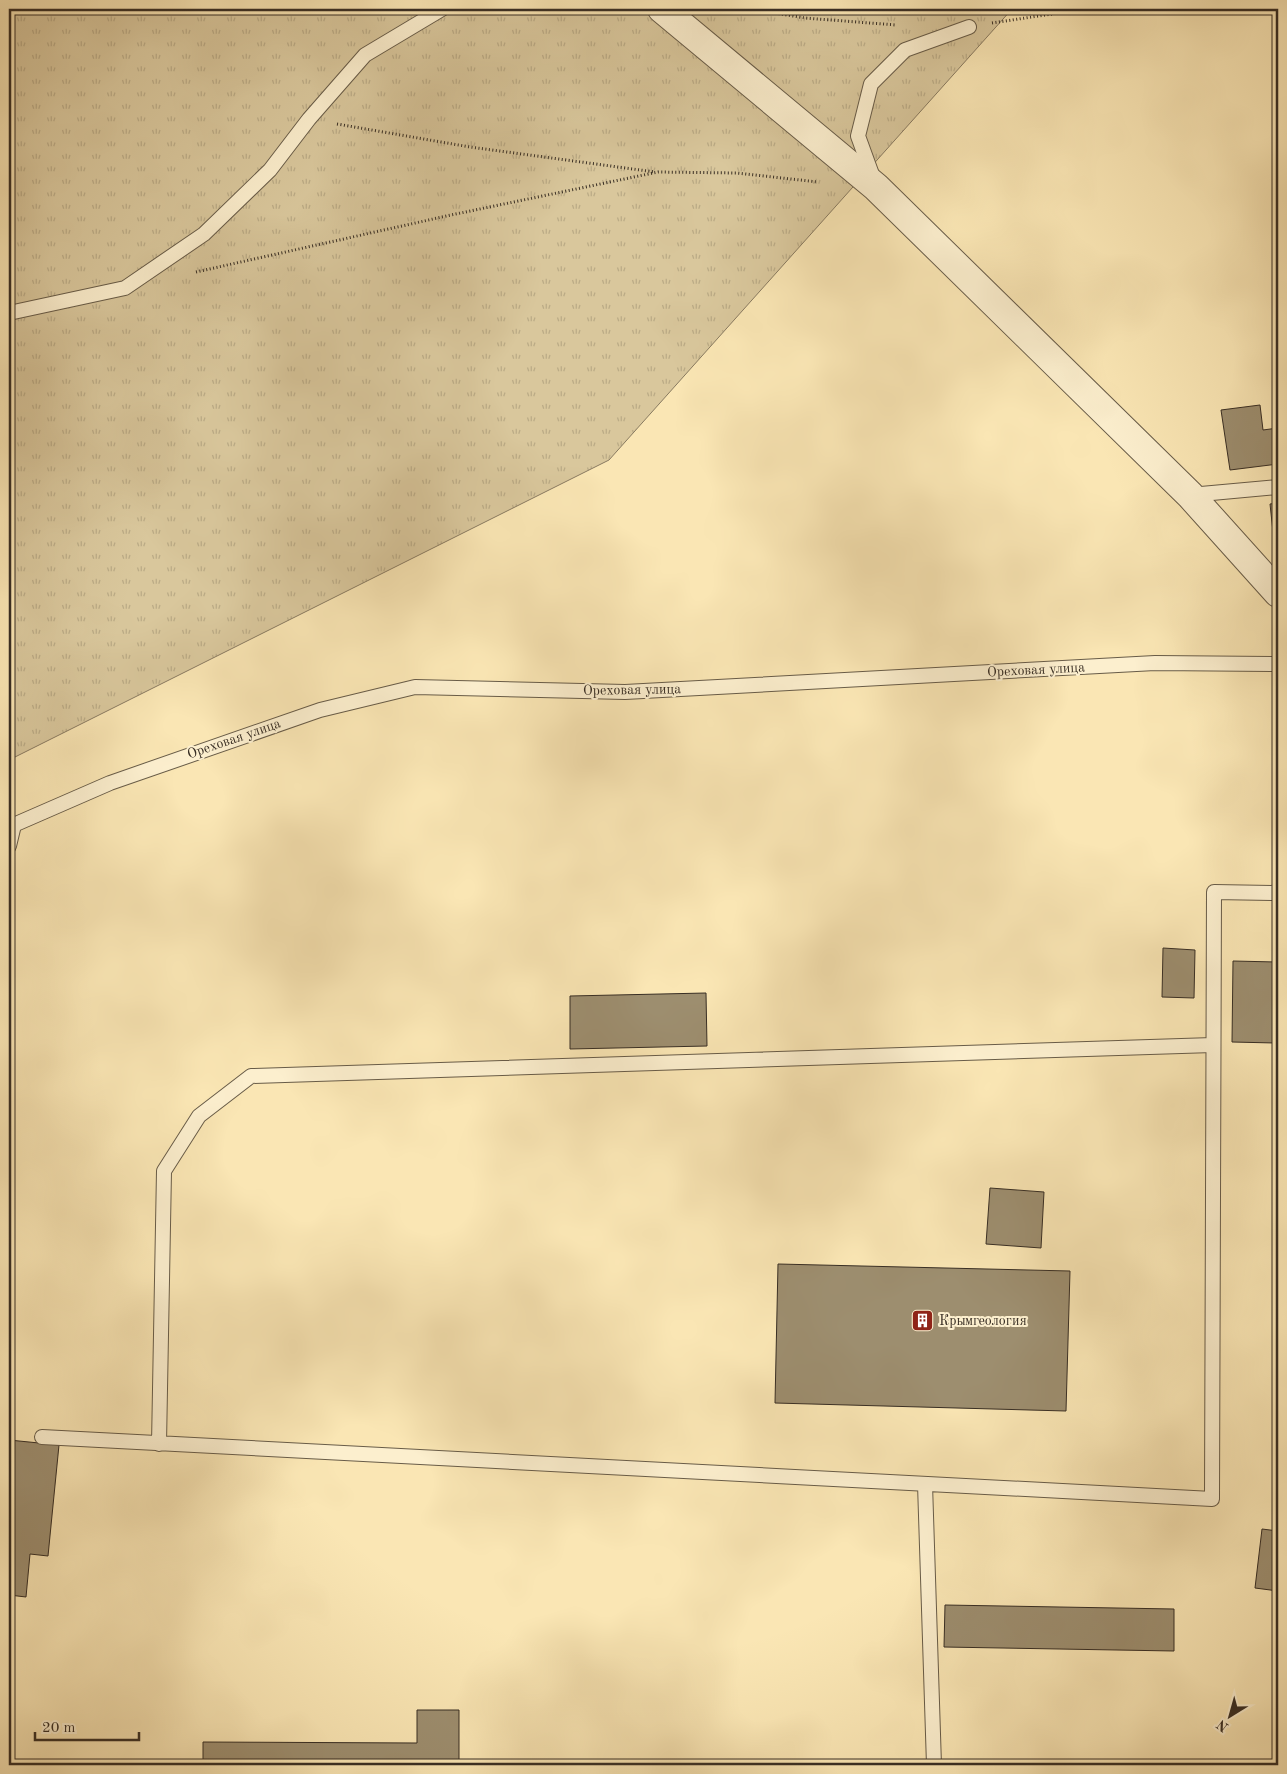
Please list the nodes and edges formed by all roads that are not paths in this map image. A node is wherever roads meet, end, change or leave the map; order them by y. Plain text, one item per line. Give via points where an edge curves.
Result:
1 (442, 9) edge
2 (662, 9) edge
3 (969, 27) dead end
4 (876, 187) junction
5 (9, 313) edge
6 (1278, 487) edge
7 (1190, 494) junction
8 (1278, 593) edge
9 (1278, 664) edge
10 (11, 826) edge
11 (9, 846) edge
12 (1278, 894) edge
13 (1213, 1044) junction
14 (42, 1437) dead end
15 (159, 1444) junction
16 (925, 1484) junction
17 (934, 1765) edge

1 - 5 lane via 365,55 308,119 270,170 204,234 125,288
2 - 4 street
3 - 4 lane via 906,50 871,84 858,136
4 - 7 street
6 - 7 lane
7 - 8 street
9 - 10 lane, Ореховая улица via 1156,663 625,692 415,688 320,710 110,783
10 - 11 lane
12 - 13 lane via 1214,892
13 - 15 lane via 251,1076 199,1116 164,1171
13 - 16 lane via 1212,1499
14 - 15 lane
15 - 16 lane
16 - 17 lane

